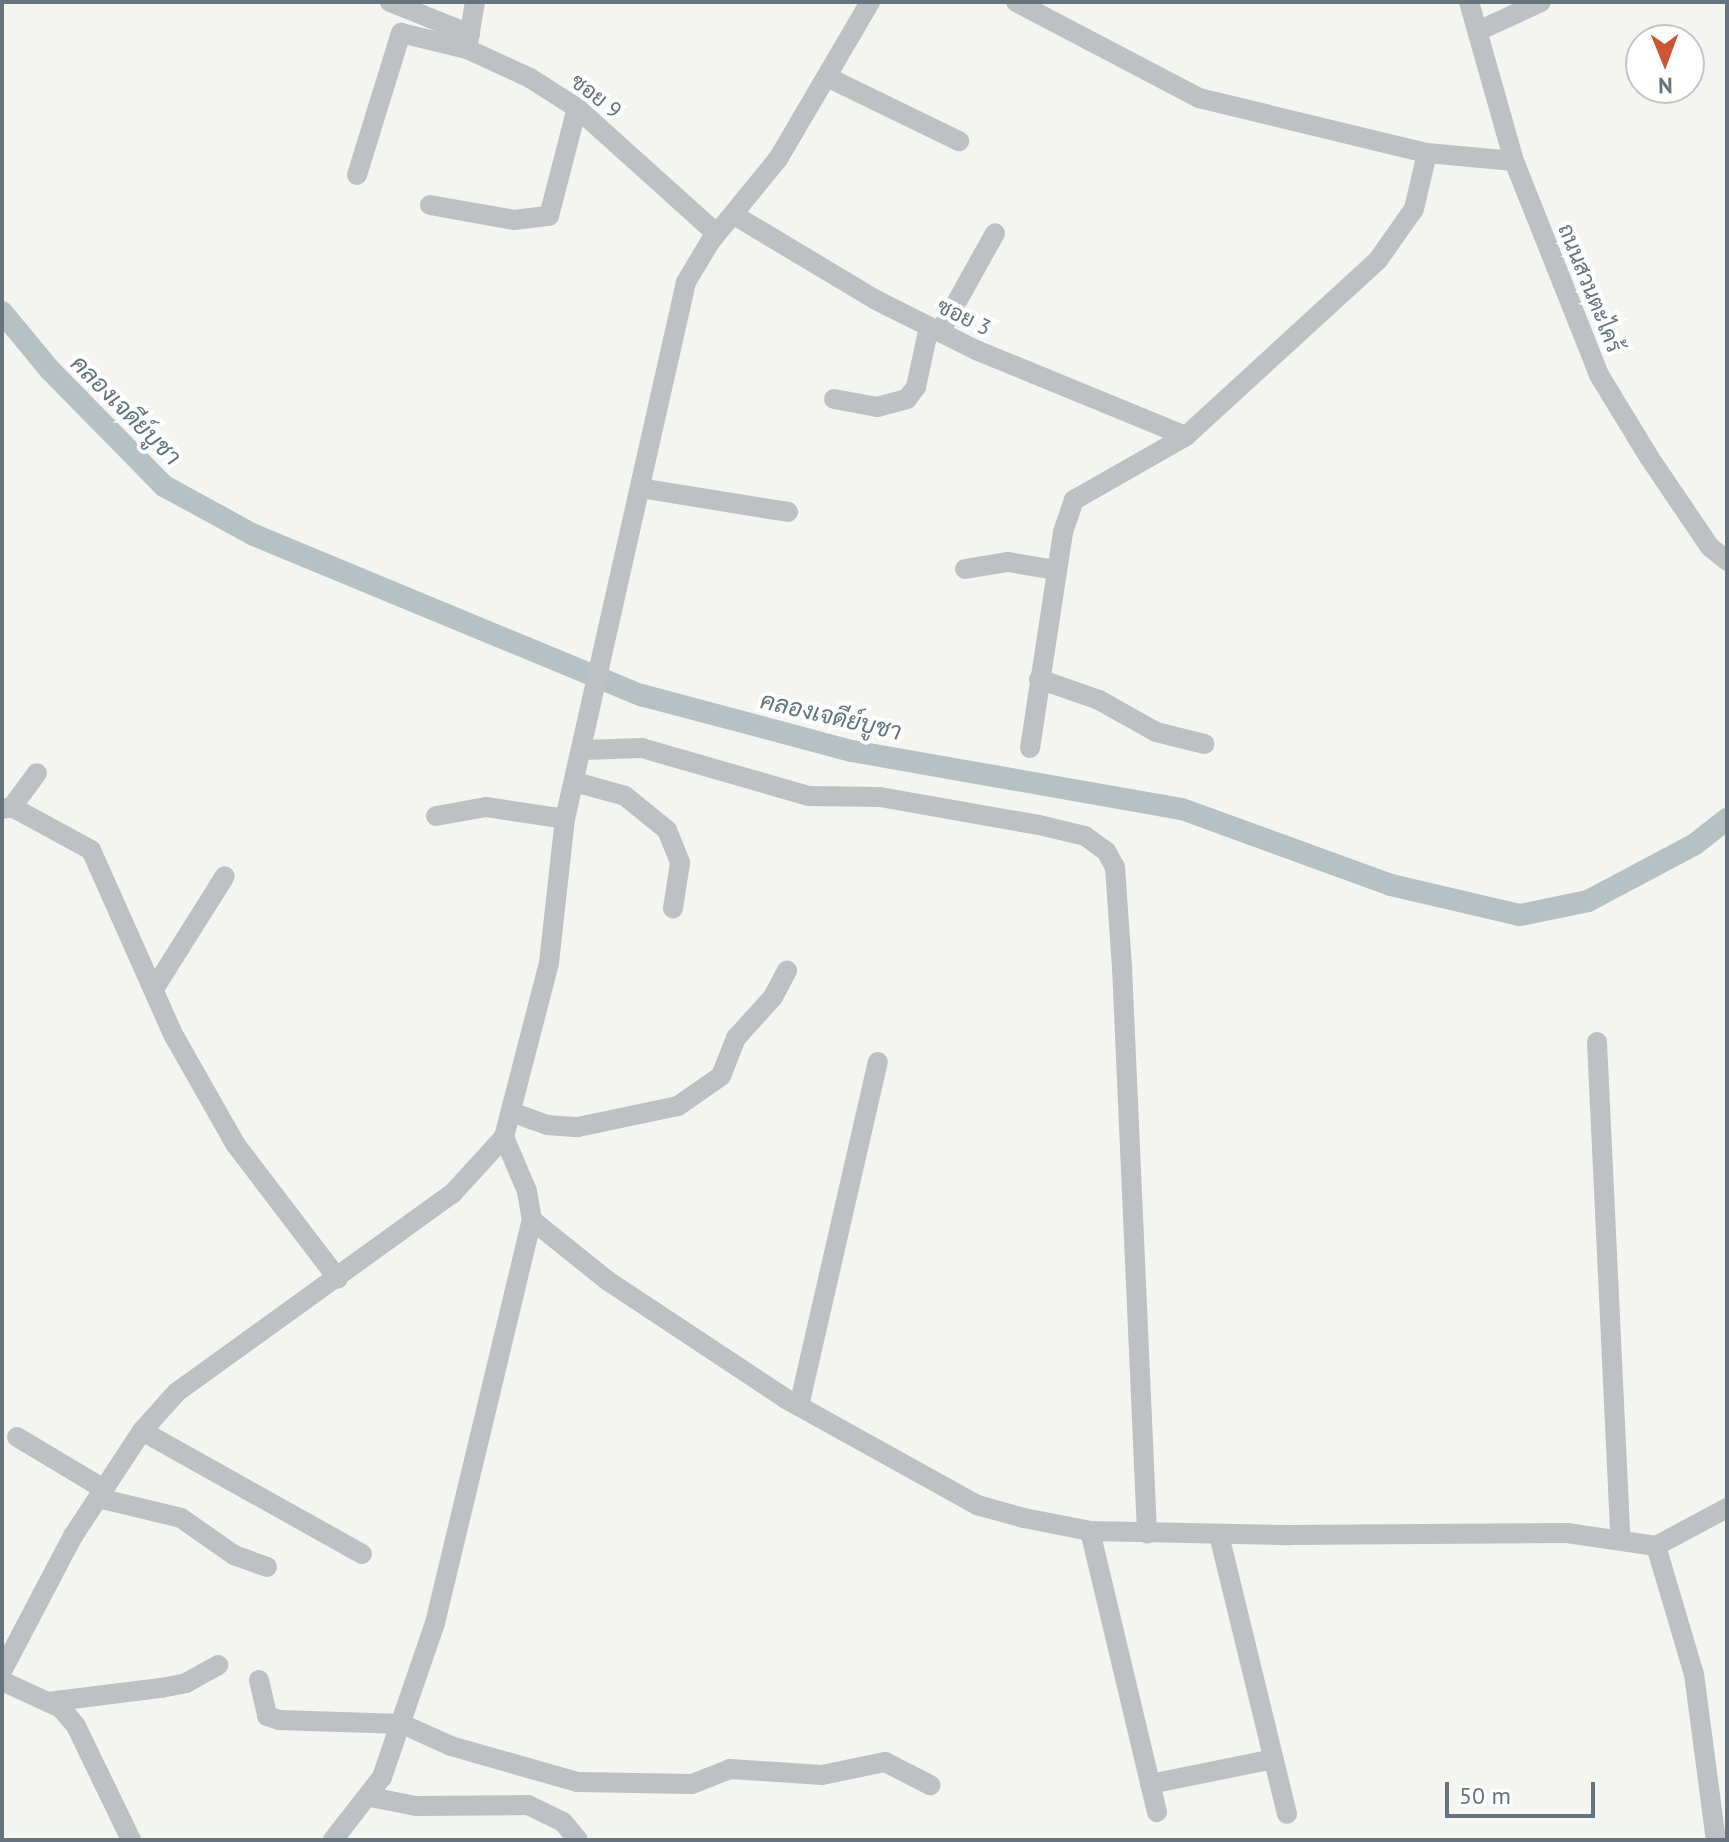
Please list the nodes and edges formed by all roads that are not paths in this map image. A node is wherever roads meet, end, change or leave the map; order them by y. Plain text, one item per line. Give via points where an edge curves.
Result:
1 (390, 2) edge
2 (475, 2) edge
3 (870, 2) edge
4 (1016, 2) edge
5 (1469, 2) edge
6 (1541, 2) edge
7 (1478, 31) junction
8 (468, 41) junction
9 (827, 77) junction
10 (577, 108) junction
11 (959, 141) dead end
12 (1427, 153) junction
13 (1514, 161) junction
14 (357, 175) dead end
15 (430, 205) dead end
16 (734, 215) junction
17 (995, 233) dead end
18 (717, 234) junction
19 (935, 330) junction
20 (834, 399) dead end
21 (1186, 436) junction
22 (640, 488) junction
23 (788, 512) dead end
24 (1727, 561) edge
25 (965, 569) dead end
26 (1056, 570) junction
27 (1039, 679) junction
28 (1205, 744) dead end
29 (1030, 748) dead end
30 (583, 750) junction
31 (37, 773) dead end
32 (575, 782) junction
33 (7, 808) edge
34 (436, 816) dead end
35 (565, 819) junction
36 (225, 876) dead end
37 (673, 908) dead end
38 (787, 971) dead end
39 (154, 989) junction
40 (1597, 1042) dead end
41 (878, 1062) dead end
42 (514, 1113) junction
43 (504, 1137) junction
44 (532, 1220) junction
45 (338, 1279) junction
46 (799, 1406) junction
47 (142, 1431) junction
48 (17, 1437) dead end
49 (101, 1494) junction
50 (1727, 1508) edge
51 (1090, 1531) junction
52 (1147, 1533) junction
53 (1219, 1535) junction
54 (1620, 1538) junction
55 (1656, 1546) junction
56 (362, 1554) dead end
57 (267, 1567) dead end
58 (218, 1665) dead end
59 (2, 1671) edge
60 (259, 1680) dead end
61 (2, 1681) edge
62 (48, 1702) junction
63 (402, 1724) junction
64 (1274, 1759) junction
65 (1150, 1784) junction
66 (930, 1785) dead end
67 (370, 1797) junction
68 (1157, 1812) dead end
69 (1287, 1814) dead end
70 (131, 1840) edge
71 (333, 1840) edge
72 (578, 1840) edge
73 (1716, 1840) edge

1 - 8 street
2 - 8 street
3 - 9 street
4 - 12 street via 1199,98
5 - 7 street, ถนนสวนตะไคร้
6 - 7 street
7 - 13 street, ถนนสวนตะไคร้
8 - 10 street, ซอย 9
8 - 14 street via 401,33
9 - 11 street
9 - 16 street via 778,159
10 - 15 street via 549,216 514,220
10 - 18 street, ซอย 9
12 - 13 street
12 - 21 street via 1414,209 1402,232 1255,378
13 - 24 street, ถนนสวนตะไคร้ via 1599,375 1710,547
16 - 18 street
16 - 19 street, ซอย 3
17 - 19 street
18 - 22 street via 686,282
19 - 20 street via 907,399 877,407
19 - 21 street, ซอย 3
21 - 26 street via 1074,500
22 - 23 street
22 - 30 street
25 - 26 street via 1008,562
26 - 27 street
27 - 28 street via 1099,700 1156,732
27 - 29 street
30 - 32 street
30 - 52 street via 642,748 808,796 880,797 1039,825 1085,836 1106,851 1115,867 1122,953
31 - 33 street
32 - 35 street
32 - 37 street via 625,796 667,830 680,863
33 - 39 street via 91,850
34 - 35 street via 486,807
35 - 42 street via 549,963
36 - 39 street
38 - 42 street via 773,997 736,1038 721,1076 678,1106 578,1127
39 - 45 street via 174,1036 236,1145
40 - 54 street
41 - 46 street
42 - 43 street
43 - 44 street via 527,1191
43 - 45 street via 452,1194
44 - 46 street via 608,1281
44 - 63 street via 435,1623
45 - 47 street via 177,1392
46 - 51 street via 977,1505
47 - 49 street
47 - 56 street
48 - 49 street
49 - 57 street via 181,1518 234,1555
49 - 59 street
50 - 55 street
51 - 52 street
51 - 65 street
52 - 53 street
53 - 54 street via 1567,1533
53 - 64 street
54 - 55 street
55 - 73 street via 1694,1674
58 - 62 street via 186,1683
60 - 63 street via 267,1716 279,1720
61 - 62 street
62 - 70 street via 61,1708 82,1736
63 - 66 street via 451,1746 577,1782 692,1784 730,1769 822,1775 885,1762
63 - 67 street
64 - 65 street
64 - 69 street
65 - 68 street
67 - 71 street
67 - 72 street via 416,1806 528,1805 563,1822

